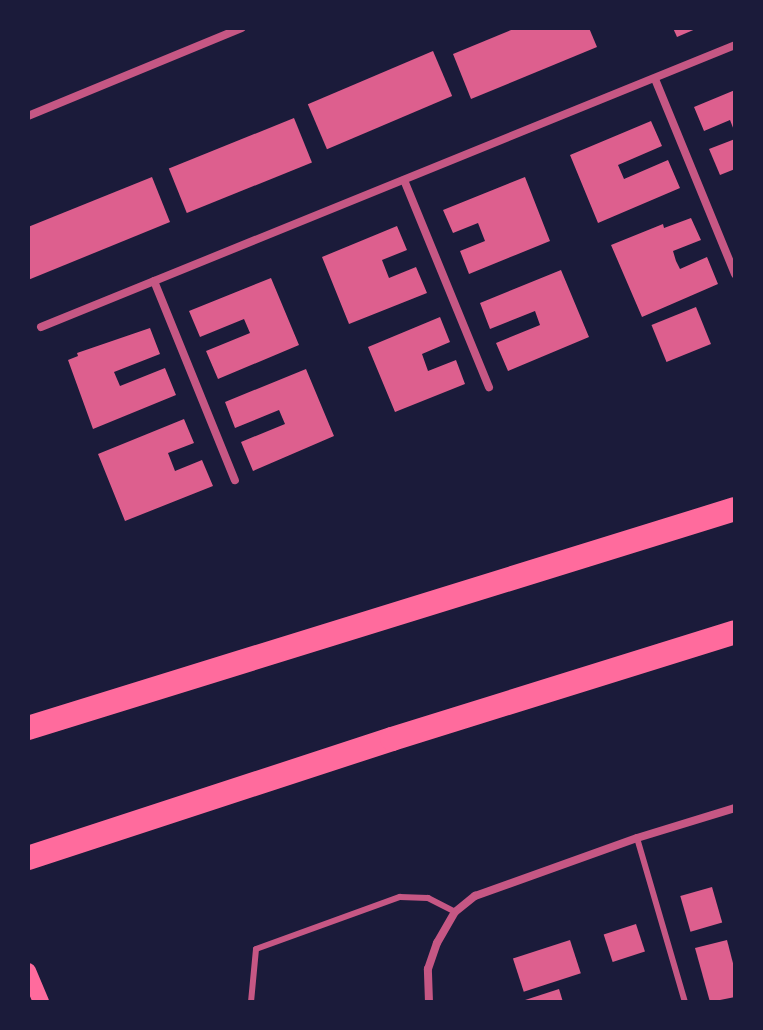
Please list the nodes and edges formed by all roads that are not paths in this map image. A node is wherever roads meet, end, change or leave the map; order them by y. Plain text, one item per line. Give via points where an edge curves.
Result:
1 (242, 28) edge
2 (735, 45) edge
3 (655, 79) junction
4 (28, 116) edge
5 (404, 180) junction
6 (735, 274) edge
7 (154, 281) junction
8 (41, 327) dead end
9 (489, 387) dead end
10 (235, 480) dead end
11 (735, 509) edge
12 (735, 632) edge
13 (28, 728) edge
14 (735, 808) edge
15 (637, 838) junction
16 (28, 858) edge
17 (455, 912) junction
18 (28, 971) edge
19 (41, 1002) edge
20 (251, 1002) edge
21 (429, 1002) edge
22 (685, 1002) edge

1 - 4 street
2 - 3 street
3 - 5 street
3 - 6 street
5 - 7 street
5 - 9 street
7 - 8 street
7 - 10 street
11 - 13 highway
12 - 16 highway
14 - 15 street
15 - 17 street via 498,886
15 - 22 lane
17 - 20 lane via 428,898 400,897 256,949
17 - 21 street via 428,969
18 - 19 main road

